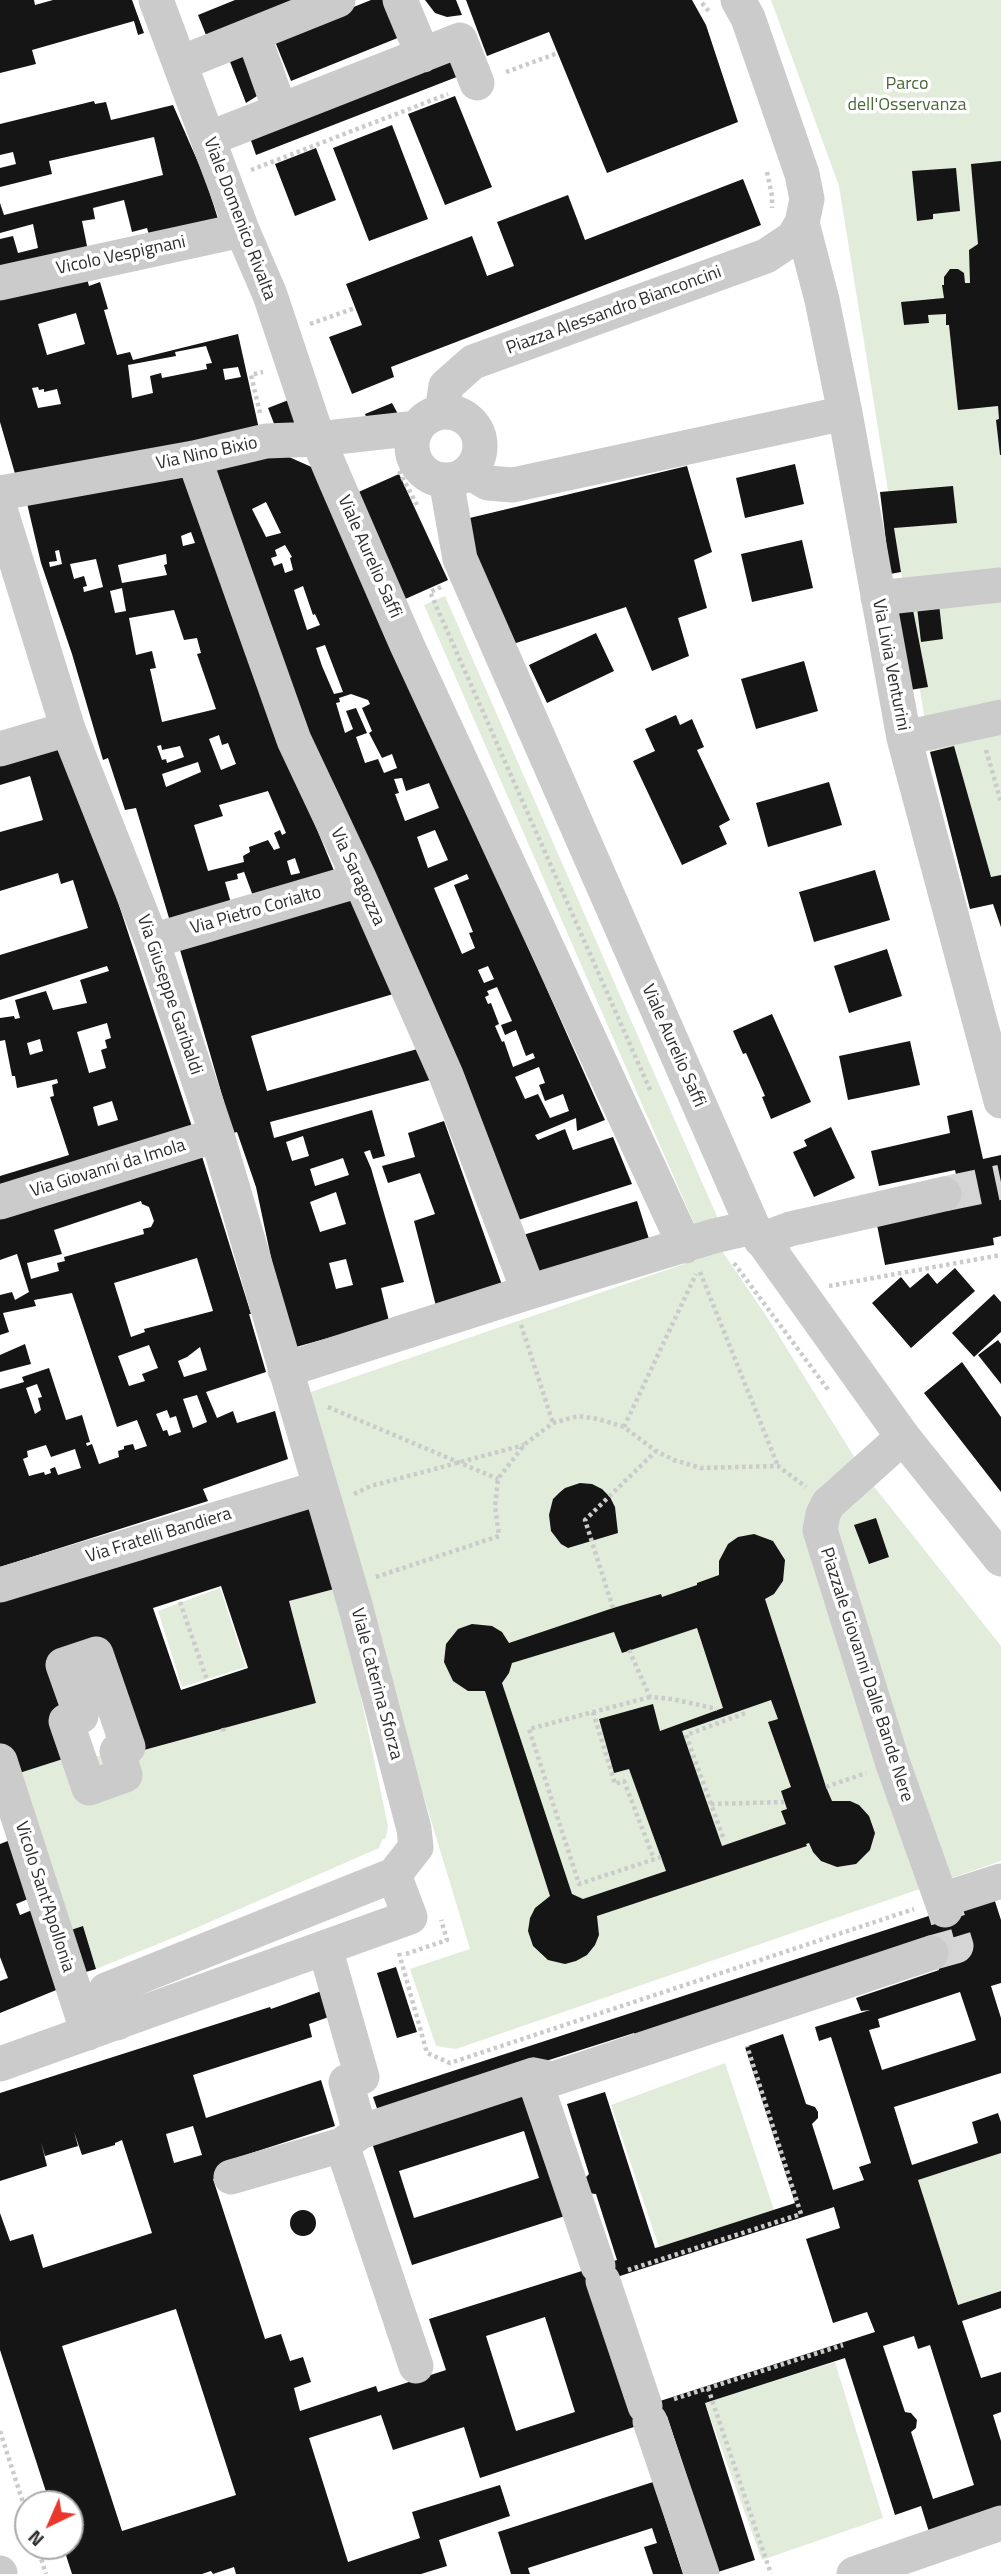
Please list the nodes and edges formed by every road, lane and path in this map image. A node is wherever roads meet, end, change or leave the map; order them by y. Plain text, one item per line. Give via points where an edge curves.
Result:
1 (156, 0) edge
2 (338, 0) edge
3 (400, 0) edge
4 (702, 3) dead end
5 (728, 12) edge
6 (253, 34) junction
7 (558, 53) dead end
8 (423, 55) junction
9 (181, 63) junction
10 (477, 83) junction
11 (280, 110) junction
12 (208, 139) junction
13 (764, 160) dead end
14 (224, 180) junction
15 (787, 220) junction
16 (242, 230) junction
17 (0, 283) edge
18 (355, 308) dead end
19 (306, 326) dead end
20 (293, 362) junction
21 (845, 413) junction
22 (430, 420) junction
23 (318, 439) junction
24 (266, 441) junction
25 (194, 458) junction
26 (399, 471) dead end
27 (457, 476) junction
28 (0, 494) edge
29 (0, 509) edge
30 (422, 515) dead end
31 (1001, 585) edge
32 (878, 598) junction
33 (989, 720) edge
34 (68, 729) junction
35 (904, 738) junction
36 (0, 749) edge
37 (1001, 802) edge
38 (360, 880) junction
39 (152, 941) junction
40 (1001, 1101) edge
41 (217, 1135) junction
42 (944, 1194) tunnel mouth
43 (0, 1202) edge
44 (757, 1234) junction
45 (1001, 1255) edge
46 (695, 1263) junction
47 (822, 1287) dead end
48 (525, 1310) junction
49 (509, 1332) dead end
50 (285, 1370) junction
51 (320, 1403) dead end
52 (552, 1423) junction
53 (624, 1427) junction
54 (903, 1437) junction
55 (525, 1444) junction
56 (656, 1451) junction
57 (459, 1463) junction
58 (778, 1465) junction
59 (498, 1479) junction
60 (321, 1497) junction
61 (828, 1504) junction
62 (1001, 1559) edge
63 (0, 1585) edge
64 (349, 1586) junction
65 (180, 1602) dead end
66 (613, 1608) dead end
67 (629, 1650) dead end
68 (207, 1680) dead end
69 (650, 1697) junction
70 (717, 1709) dead end
71 (593, 1712) junction
72 (748, 1712) dead end
73 (0, 1761) edge
74 (893, 1764) junction
75 (633, 1779) dead end
76 (624, 1781) junction
77 (825, 1787) dead end
78 (784, 1802) dead end
79 (711, 1804) junction
80 (723, 1837) dead end
81 (661, 1857) dead end
82 (654, 1859) junction
83 (394, 1875) junction
84 (1001, 1881) edge
85 (944, 1905) junction
86 (391, 1925) junction
87 (325, 1948) junction
88 (930, 1953) tunnel mouth
89 (103, 2028) junction
90 (747, 2046) dead end
91 (0, 2064) edge
92 (533, 2075) junction
93 (351, 2138) junction
94 (231, 2178) dead end
95 (605, 2274) junction
96 (843, 2345) dead end
97 (416, 2366) dead end
98 (708, 2388) junction
99 (655, 2409) junction
100 (0, 2431) edge
101 (19, 2490) edge
102 (1001, 2523) edge
103 (1001, 2545) edge
104 (702, 2574) edge
105 (771, 2574) edge
106 (854, 2574) edge
107 (918, 2574) edge

1 - 9 street, Viale Domenico Rivalta
2 - 6 street
3 - 8 street
4 - 5 path
5 - 15 street, Via Livia Venturini via 748,18 802,174 807,199
6 - 9 street
6 - 11 street
7 - 10 path
8 - 10 street via 460,40
8 - 11 street
9 - 12 street, Viale Domenico Rivalta
10 - 14 path
11 - 12 street
12 - 14 street, Viale Domenico Rivalta
13 - 15 path via 772,196
14 - 16 street, Viale Domenico Rivalta
15 - 21 street, Via Livia Venturini via 822,300
15 - 22 street, Piazza Alessandro Bianconcini via 793,238 766,256 473,362 446,386
16 - 17 street, Vicolo Vespignani
16 - 20 street, Viale Domenico Rivalta
18 - 19 path
20 - 23 street, Viale Domenico Rivalta
20 - 24 path via 251,375
21 - 27 street, Piazza Alessandro Bianconcini via 513,485
21 - 32 street, Via Livia Venturini
22 - 23 street, Via Nino Bixio
22 - 27 street, Piazza Alessandro Bianconcini via 413,439 413,454 422,470 436,478
22 - 27 street via 456,413 479,435 480,453
23 - 24 street, Via Nino Bixio
23 - 46 street, Viale Aurelio Saffi via 407,645
24 - 25 street, Via Nino Bixio
25 - 28 street, Via Nino Bixio
25 - 38 street, Via Saragozza via 294,740
26 - 30 path
27 - 44 street, Viale Aurelio Saffi via 460,559
29 - 34 street, Via Giuseppe Garibaldi
31 - 32 street
32 - 35 street, Via Livia Venturini
33 - 35 street
33 - 37 path
34 - 36 street
34 - 39 street, Via Giuseppe Garibaldi
35 - 40 street, Via Livia Venturini
38 - 39 street, Via Pietro Corialto
38 - 48 street, Via Saragozza via 446,1075
39 - 41 street, Via Giuseppe Garibaldi
41 - 43 street, Via Giovanni da Imola
41 - 50 street, Via Giuseppe Garibaldi
42 - 44 street
44 - 46 street
44 - 54 street, Viale Aurelio Saffi
45 - 47 path
46 - 48 street
46 - 53 path
46 - 58 path
48 - 49 path
48 - 50 street
48 - 52 path
50 - 60 street, Via Giuseppe Garibaldi
51 - 57 path
52 - 53 path via 578,1416
52 - 55 path
53 - 56 path
54 - 61 street
54 - 62 street, Viale Aurelio Saffi
55 - 57 path
55 - 59 path
56 - 58 path via 701,1468
56 - 66 path via 585,1520
57 - 59 path
57 - 60 path
58 - 61 path
59 - 64 path via 499,1536
60 - 63 street, Via Fratelli Bandiera
60 - 64 street, Viale Caterina Sforza
61 - 74 street, Piazzale Giovanni Dalle Bande Nere via 820,1530
64 - 83 street, Viale Caterina Sforza via 414,1829 416,1847
65 - 68 path
67 - 69 path
69 - 70 path
69 - 71 path
71 - 76 path via 615,1784
71 - 82 path via 529,1729 579,1884
72 - 79 path via 686,1735
73 - 89 street, Vicolo Sant'Apollonia
74 - 77 path
74 - 85 street, Piazzale Giovanni Dalle Bande Nere
75 - 76 path
76 - 82 path
78 - 79 path
79 - 80 path
81 - 82 path
83 - 86 street via 410,1917
83 - 89 street via 106,1990
84 - 85 street
85 - 86 path via 450,2063 427,2053
86 - 87 street
87 - 89 street
87 - 93 street via 362,2077 346,2082
88 - 92 street via 553,2079
89 - 91 street
90 - 95 path via 801,2214
92 - 93 street
92 - 95 street
93 - 94 street
93 - 97 street
95 - 99 street
96 - 98 path
98 - 99 path
98 - 105 path
99 - 104 street
100 - 101 path
102 - 106 street
103 - 107 street

